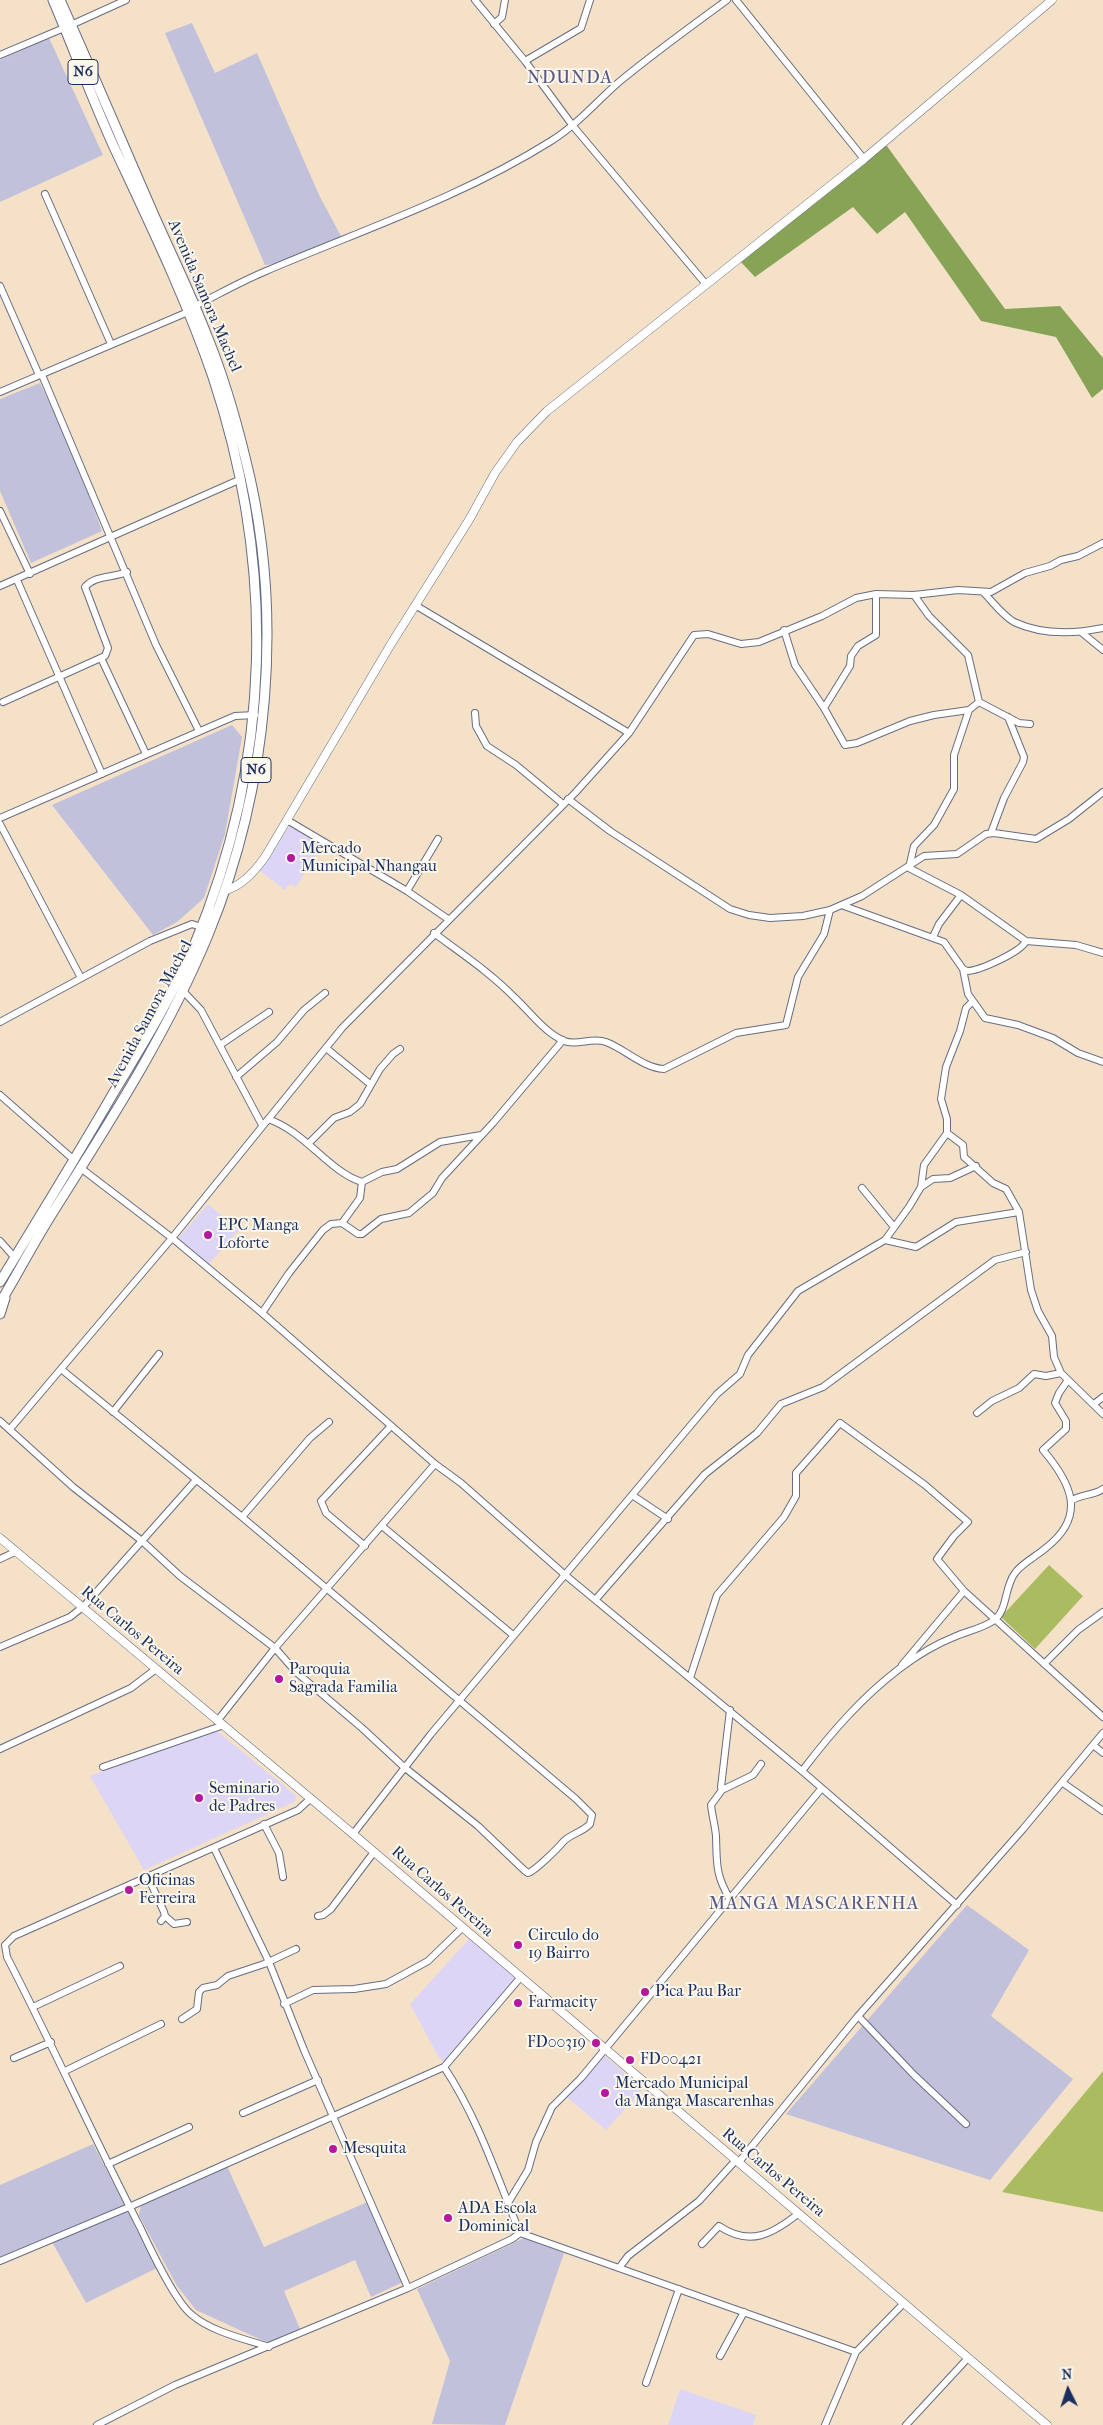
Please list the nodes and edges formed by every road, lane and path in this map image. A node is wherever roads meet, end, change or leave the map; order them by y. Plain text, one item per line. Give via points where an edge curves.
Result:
1 (53, 0) edge
2 (60, 0) edge
3 (126, 0) edge
4 (475, 0) edge
5 (505, 0) edge
6 (590, 0) edge
7 (717, 0) edge
8 (736, 0) edge
9 (1052, 0) edge
10 (726, 1) edge
11 (494, 24) junction
12 (68, 26) junction
13 (0, 55) edge
14 (526, 61) junction
15 (573, 126) junction
16 (864, 159) junction
17 (136, 184) junction
18 (46, 194) dead end
19 (705, 283) junction
20 (0, 286) edge
21 (2, 298) edge
22 (191, 309) junction
23 (111, 344) junction
24 (41, 375) junction
25 (0, 392) edge
26 (241, 479) junction
27 (0, 512) edge
28 (112, 538) junction
29 (1103, 543) edge
30 (127, 572) junction
31 (30, 574) junction
32 (17, 580) junction
33 (1, 583) edge
34 (983, 592) junction
35 (876, 594) junction
36 (914, 595) junction
37 (415, 606) junction
38 (1103, 628) edge
39 (784, 630) junction
40 (1080, 632) junction
41 (1103, 650) edge
42 (101, 658) junction
43 (58, 676) junction
44 (3, 702) dead end
45 (979, 702) junction
46 (824, 708) junction
47 (969, 710) junction
48 (475, 713) dead end
49 (255, 714) junction
50 (1008, 717) junction
51 (1030, 724) dead end
52 (199, 731) junction
53 (629, 733) junction
54 (146, 754) junction
55 (102, 774) junction
56 (1103, 792) edge
57 (566, 801) junction
58 (0, 818) edge
59 (287, 820) junction
60 (0, 824) edge
61 (991, 833) junction
62 (438, 838) dead end
63 (909, 868) junction
64 (226, 890) junction
65 (407, 891) junction
66 (961, 895) junction
67 (844, 906) junction
68 (830, 910) junction
69 (448, 919) junction
70 (201, 927) junction
71 (434, 933) junction
72 (933, 938) junction
73 (1026, 942) junction
74 (1103, 952) edge
75 (963, 969) junction
76 (81, 978) junction
77 (183, 991) junction
78 (325, 994) dead end
79 (972, 1002) junction
80 (269, 1012) dead end
81 (0, 1022) edge
82 (563, 1040) junction
83 (220, 1046) junction
84 (326, 1048) junction
85 (400, 1050) dead end
86 (1103, 1062) edge
87 (236, 1077) junction
88 (370, 1084) junction
89 (0, 1096) edge
90 (268, 1120) junction
91 (262, 1125) junction
92 (947, 1133) junction
93 (481, 1135) junction
94 (308, 1143) junction
95 (74, 1160) junction
96 (976, 1166) junction
97 (82, 1169) junction
98 (362, 1182) junction
99 (862, 1188) dead end
100 (921, 1188) junction
101 (1019, 1212) junction
102 (342, 1223) junction
103 (894, 1227) junction
104 (172, 1238) junction
105 (885, 1240) junction
106 (0, 1241) edge
107 (1026, 1252) junction
108 (15, 1258) junction
109 (2, 1278) edge
110 (8, 1291) junction
111 (0, 1303) edge
112 (262, 1313) junction
113 (0, 1314) edge
114 (159, 1354) dead end
115 (62, 1369) junction
116 (1061, 1373) junction
117 (1068, 1380) junction
118 (1103, 1397) edge
119 (1094, 1404) junction
120 (113, 1412) junction
121 (977, 1413) dead end
122 (1103, 1414) edge
123 (0, 1421) edge
124 (329, 1422) dead end
125 (391, 1426) junction
126 (10, 1429) junction
127 (435, 1464) junction
128 (196, 1480) junction
129 (1103, 1489) edge
130 (632, 1496) junction
131 (1071, 1501) junction
132 (242, 1517) junction
133 (668, 1519) junction
134 (382, 1526) junction
135 (0, 1538) edge
136 (142, 1541) junction
137 (365, 1546) junction
138 (15, 1552) junction
139 (0, 1559) edge
140 (564, 1574) junction
141 (326, 1589) junction
142 (964, 1591) junction
143 (596, 1599) junction
144 (84, 1606) junction
145 (1103, 1612) edge
146 (995, 1620) junction
147 (514, 1635) junction
148 (0, 1647) edge
149 (275, 1648) junction
150 (1044, 1664) junction
151 (900, 1668) junction
152 (156, 1669) junction
153 (690, 1678) junction
154 (458, 1701) junction
155 (730, 1710) junction
156 (1103, 1717) edge
157 (221, 1723) junction
158 (1103, 1733) edge
159 (1093, 1746) junction
160 (0, 1749) edge
161 (1103, 1752) edge
162 (761, 1764) dead end
163 (103, 1767) dead end
164 (404, 1767) junction
165 (802, 1770) junction
166 (1063, 1783) junction
167 (822, 1789) junction
168 (722, 1790) junction
169 (311, 1798) junction
170 (1103, 1811) edge
171 (264, 1824) junction
172 (353, 1834) junction
173 (214, 1848) junction
174 (374, 1852) junction
175 (148, 1877) junction
176 (283, 1877) dead end
177 (730, 1899) junction
178 (957, 1905) junction
179 (318, 1916) dead end
180 (187, 1922) dead end
181 (462, 1928) junction
182 (296, 1949) dead end
183 (269, 1962) junction
184 (120, 1966) dead end
185 (520, 1978) junction
186 (284, 2004) junction
187 (33, 2007) junction
188 (858, 2016) junction
189 (182, 2019) dead end
190 (160, 2024) dead end
191 (51, 2042) junction
192 (605, 2050) junction
193 (14, 2058) dead end
194 (444, 2068) junction
195 (65, 2071) junction
196 (318, 2080) junction
197 (243, 2113) dead end
198 (334, 2117) junction
199 (966, 2124) dead end
200 (189, 2127) dead end
201 (738, 2161) junction
202 (108, 2164) junction
203 (508, 2203) junction
204 (129, 2207) junction
205 (799, 2213) junction
206 (520, 2233) junction
207 (702, 2244) dead end
208 (0, 2261) edge
209 (619, 2268) junction
210 (408, 2288) junction
211 (679, 2289) junction
212 (904, 2302) junction
213 (744, 2312) junction
214 (269, 2347) junction
215 (856, 2352) junction
216 (720, 2356) dead end
217 (968, 2358) junction
218 (646, 2383) dead end
219 (1043, 2424) edge
220 (97, 2425) edge
221 (825, 2425) edge
222 (906, 2425) edge

1 - 12 highway, N6
2 - 12 highway, N6
3 - 12 street
4 - 11 street
5 - 11 street via 502,17
6 - 14 street via 581,28
7 - 10 street
8 - 16 street
9 - 16 main road
10 - 15 street via 656,52 605,94
11 - 14 street
12 - 13 street
12 - 17 highway, N6
14 - 15 street
15 - 19 street
15 - 22 street via 499,171 353,237 264,272
16 - 19 main road
17 - 22 highway, N6
17 - 22 highway, Avenida Samora Machel / N6 via 146,195
18 - 23 street
19 - 37 main road via 547,410 517,442
20 - 21 street
21 - 24 street
22 - 23 street
22 - 26 highway, N6
22 - 64 highway, Avenida Samora Machel / N6 via 220,370 246,458 260,541 266,625 267,669 261,742
23 - 24 street
24 - 25 street
24 - 28 street
26 - 28 street
26 - 49 highway, Avenida Samora Machel / N6 via 256,578
27 - 31 street
28 - 30 street
28 - 31 street
29 - 34 street via 1078,556 1025,573 1003,587
30 - 42 street via 103,576 85,587 108,648
30 - 52 street via 156,645
31 - 32 street
32 - 33 street
32 - 43 street
34 - 36 street via 958,590
34 - 40 street via 1015,622 1055,632
35 - 36 street
35 - 39 street via 848,601 822,616
35 - 46 street via 876,635 858,646 850,656 850,666
36 - 45 street via 929,616 968,655
37 - 53 street
37 - 59 main road
38 - 40 street
39 - 46 street via 795,665
39 - 53 street via 769,639 748,644 708,634 694,635
40 - 41 street
42 - 43 street
42 - 54 street
43 - 44 street
43 - 55 street
45 - 47 street
45 - 50 street
46 - 47 street via 845,745 910,721
47 - 63 street via 954,755 954,789 934,825 914,846
48 - 57 street via 476,726 487,746
49 - 52 street via 236,716
49 - 70 highway, Avenida Samora Machel / N6 via 228,850
50 - 51 street
50 - 61 street via 1024,757
52 - 54 street
53 - 57 street
54 - 55 street
55 - 58 street
56 - 61 street via 1036,839
57 - 68 street via 730,909 770,918
57 - 69 street
59 - 64 main road via 255,870 234,888
59 - 65 street
60 - 76 street
61 - 63 street via 957,854 924,856
62 - 65 street
63 - 66 street
63 - 67 street
64 - 77 highway, Avenida Samora Machel / N6
65 - 69 street
66 - 72 street via 939,924
66 - 73 street
67 - 68 street
67 - 72 street
68 - 82 street via 824,934 798,977 787,1024 783,1026 736,1033 664,1069 605,1041
69 - 71 street
70 - 76 street via 192,924 150,941
70 - 95 highway, Avenida Samora Machel / N6 via 173,989
71 - 82 street via 476,964
71 - 84 street
72 - 75 street via 948,946
73 - 74 street via 1076,945
73 - 75 street via 1002,959 971,971
75 - 79 street
76 - 81 street
77 - 83 street via 201,1010
77 - 97 highway, Avenida Samora Machel / N6
78 - 87 street via 304,1010 277,1042
79 - 86 street via 988,1019 1018,1025 1053,1038 1078,1053
79 - 92 street via 966,1008 946,1067 942,1099
80 - 83 street
82 - 93 street
83 - 87 street
84 - 88 street
84 - 90 street
85 - 88 street via 393,1054
87 - 91 street
88 - 94 street via 369,1092 360,1104 334,1118
89 - 95 street
90 - 91 street
90 - 94 street via 288,1127
91 - 104 street
92 - 96 street via 963,1145 964,1157
92 - 100 street via 924,1165
93 - 98 street via 440,1142 397,1169
93 - 102 street via 442,1178 433,1193 409,1213 381,1218 362,1234
94 - 98 street via 353,1179
95 - 108 highway, Avenida Samora Machel / N6
96 - 100 street via 950,1178 930,1181
96 - 101 street via 993,1183 1006,1189
97 - 104 street
97 - 110 highway, Avenida Samora Machel / N6
98 - 102 street via 360,1198
99 - 103 street
100 - 103 street
101 - 105 street via 956,1222 916,1247
101 - 107 street
102 - 112 street via 331,1224 324,1230
103 - 105 street
104 - 112 street
104 - 115 street
105 - 130 street via 798,1291 748,1355 740,1374 717,1394
106 - 108 street
107 - 116 street via 1031,1290 1052,1336 1054,1357
107 - 133 street via 995,1260 823,1387 781,1404 757,1433 705,1474
108 - 109 highway, Avenida Samora Machel / N6
110 - 111 highway, Avenida Samora Machel / N6
110 - 113 highway
112 - 125 street
114 - 120 street
115 - 120 street
115 - 126 street
116 - 117 street
116 - 121 street via 1034,1374 1020,1388 992,1401
117 - 119 street
117 - 131 street via 1055,1403 1066,1421 1066,1429 1043,1450 1065,1478
118 - 119 street
119 - 122 street
120 - 128 street
123 - 126 street
124 - 132 street via 310,1438
125 - 127 street
125 - 137 street via 321,1501 326,1514
126 - 136 street via 73,1487
127 - 134 street
127 - 140 street
128 - 132 street
128 - 136 street
129 - 131 street
130 - 133 street
130 - 140 street
131 - 146 street via 1064,1531 1016,1571 1003,1608
132 - 141 street
133 - 143 street
134 - 137 street
134 - 147 street
135 - 138 main road, Rua Carlos Pereira
136 - 144 street
136 - 149 street via 180,1576
137 - 141 street
138 - 139 street
138 - 144 main road, Rua Carlos Pereira
140 - 143 street
140 - 147 street
141 - 149 street
141 - 154 street
142 - 146 street
142 - 151 street
142 - 153 street via 937,1559 968,1522 925,1485 840,1423 796,1473 796,1496 784,1517 717,1595
143 - 153 street
144 - 148 street via 70,1617
144 - 152 main road, Rua Carlos Pereira
145 - 150 street via 1078,1630
146 - 150 street
146 - 151 street via 951,1638
147 - 154 street
149 - 157 street
149 - 164 street via 296,1672
150 - 156 street
151 - 165 street via 854,1708
152 - 157 main road, Rua Carlos Pereira
152 - 160 street via 131,1688
153 - 155 street
154 - 164 street
154 - 164 street via 576,1799 592,1815 590,1824 563,1842 528,1873 478,1826
155 - 165 street
155 - 168 street
157 - 163 street
157 - 169 main road, Rua Carlos Pereira
158 - 159 street
159 - 161 street
159 - 166 street
162 - 168 street via 753,1775
164 - 172 street
165 - 167 street
166 - 170 street
166 - 178 street
167 - 177 street
167 - 178 street
168 - 177 street via 711,1804 716,1867
169 - 171 street via 298,1810
169 - 172 main road, Rua Carlos Pereira
171 - 173 street
171 - 176 street via 280,1853
172 - 174 main road, Rua Carlos Pereira
173 - 175 street
173 - 183 street
174 - 179 street via 331,1909
174 - 181 main road, Rua Carlos Pereira
175 - 180 street via 163,1918 174,1924
175 - 187 street via 8,1939 5,1945 7,1957
177 - 192 street
178 - 188 street
181 - 185 main road, Rua Carlos Pereira
181 - 186 street via 428,1960 392,1982 367,1988 313,1990
182 - 183 street
183 - 186 street
183 - 189 street via 203,1988 199,1992 197,2009
184 - 187 street
185 - 192 main road, Rua Carlos Pereira
185 - 194 street
186 - 196 street
187 - 191 street
188 - 199 street
188 - 201 street
190 - 195 street
191 - 193 street
191 - 195 street
192 - 201 main road, Rua Carlos Pereira
192 - 203 street via 552,2107 528,2170
194 - 198 street
194 - 203 street via 473,2119
195 - 202 street
196 - 197 street
196 - 198 street
198 - 204 street
198 - 210 street
200 - 202 street
201 - 205 main road, Rua Carlos Pereira
201 - 209 street via 699,2201 628,2256
202 - 204 street
203 - 206 street
204 - 208 street
204 - 214 street via 190,2314 204,2323
205 - 207 street via 780,2229 757,2236 732,2234 719,2226
205 - 212 main road, Rua Carlos Pereira
206 - 209 street
206 - 210 street
209 - 211 street
210 - 214 street
211 - 213 street
211 - 218 street
212 - 215 street
212 - 217 main road, Rua Carlos Pereira
213 - 215 street
213 - 216 street
214 - 220 street via 175,2385
215 - 221 street
217 - 219 main road, Rua Carlos Pereira
217 - 222 street

